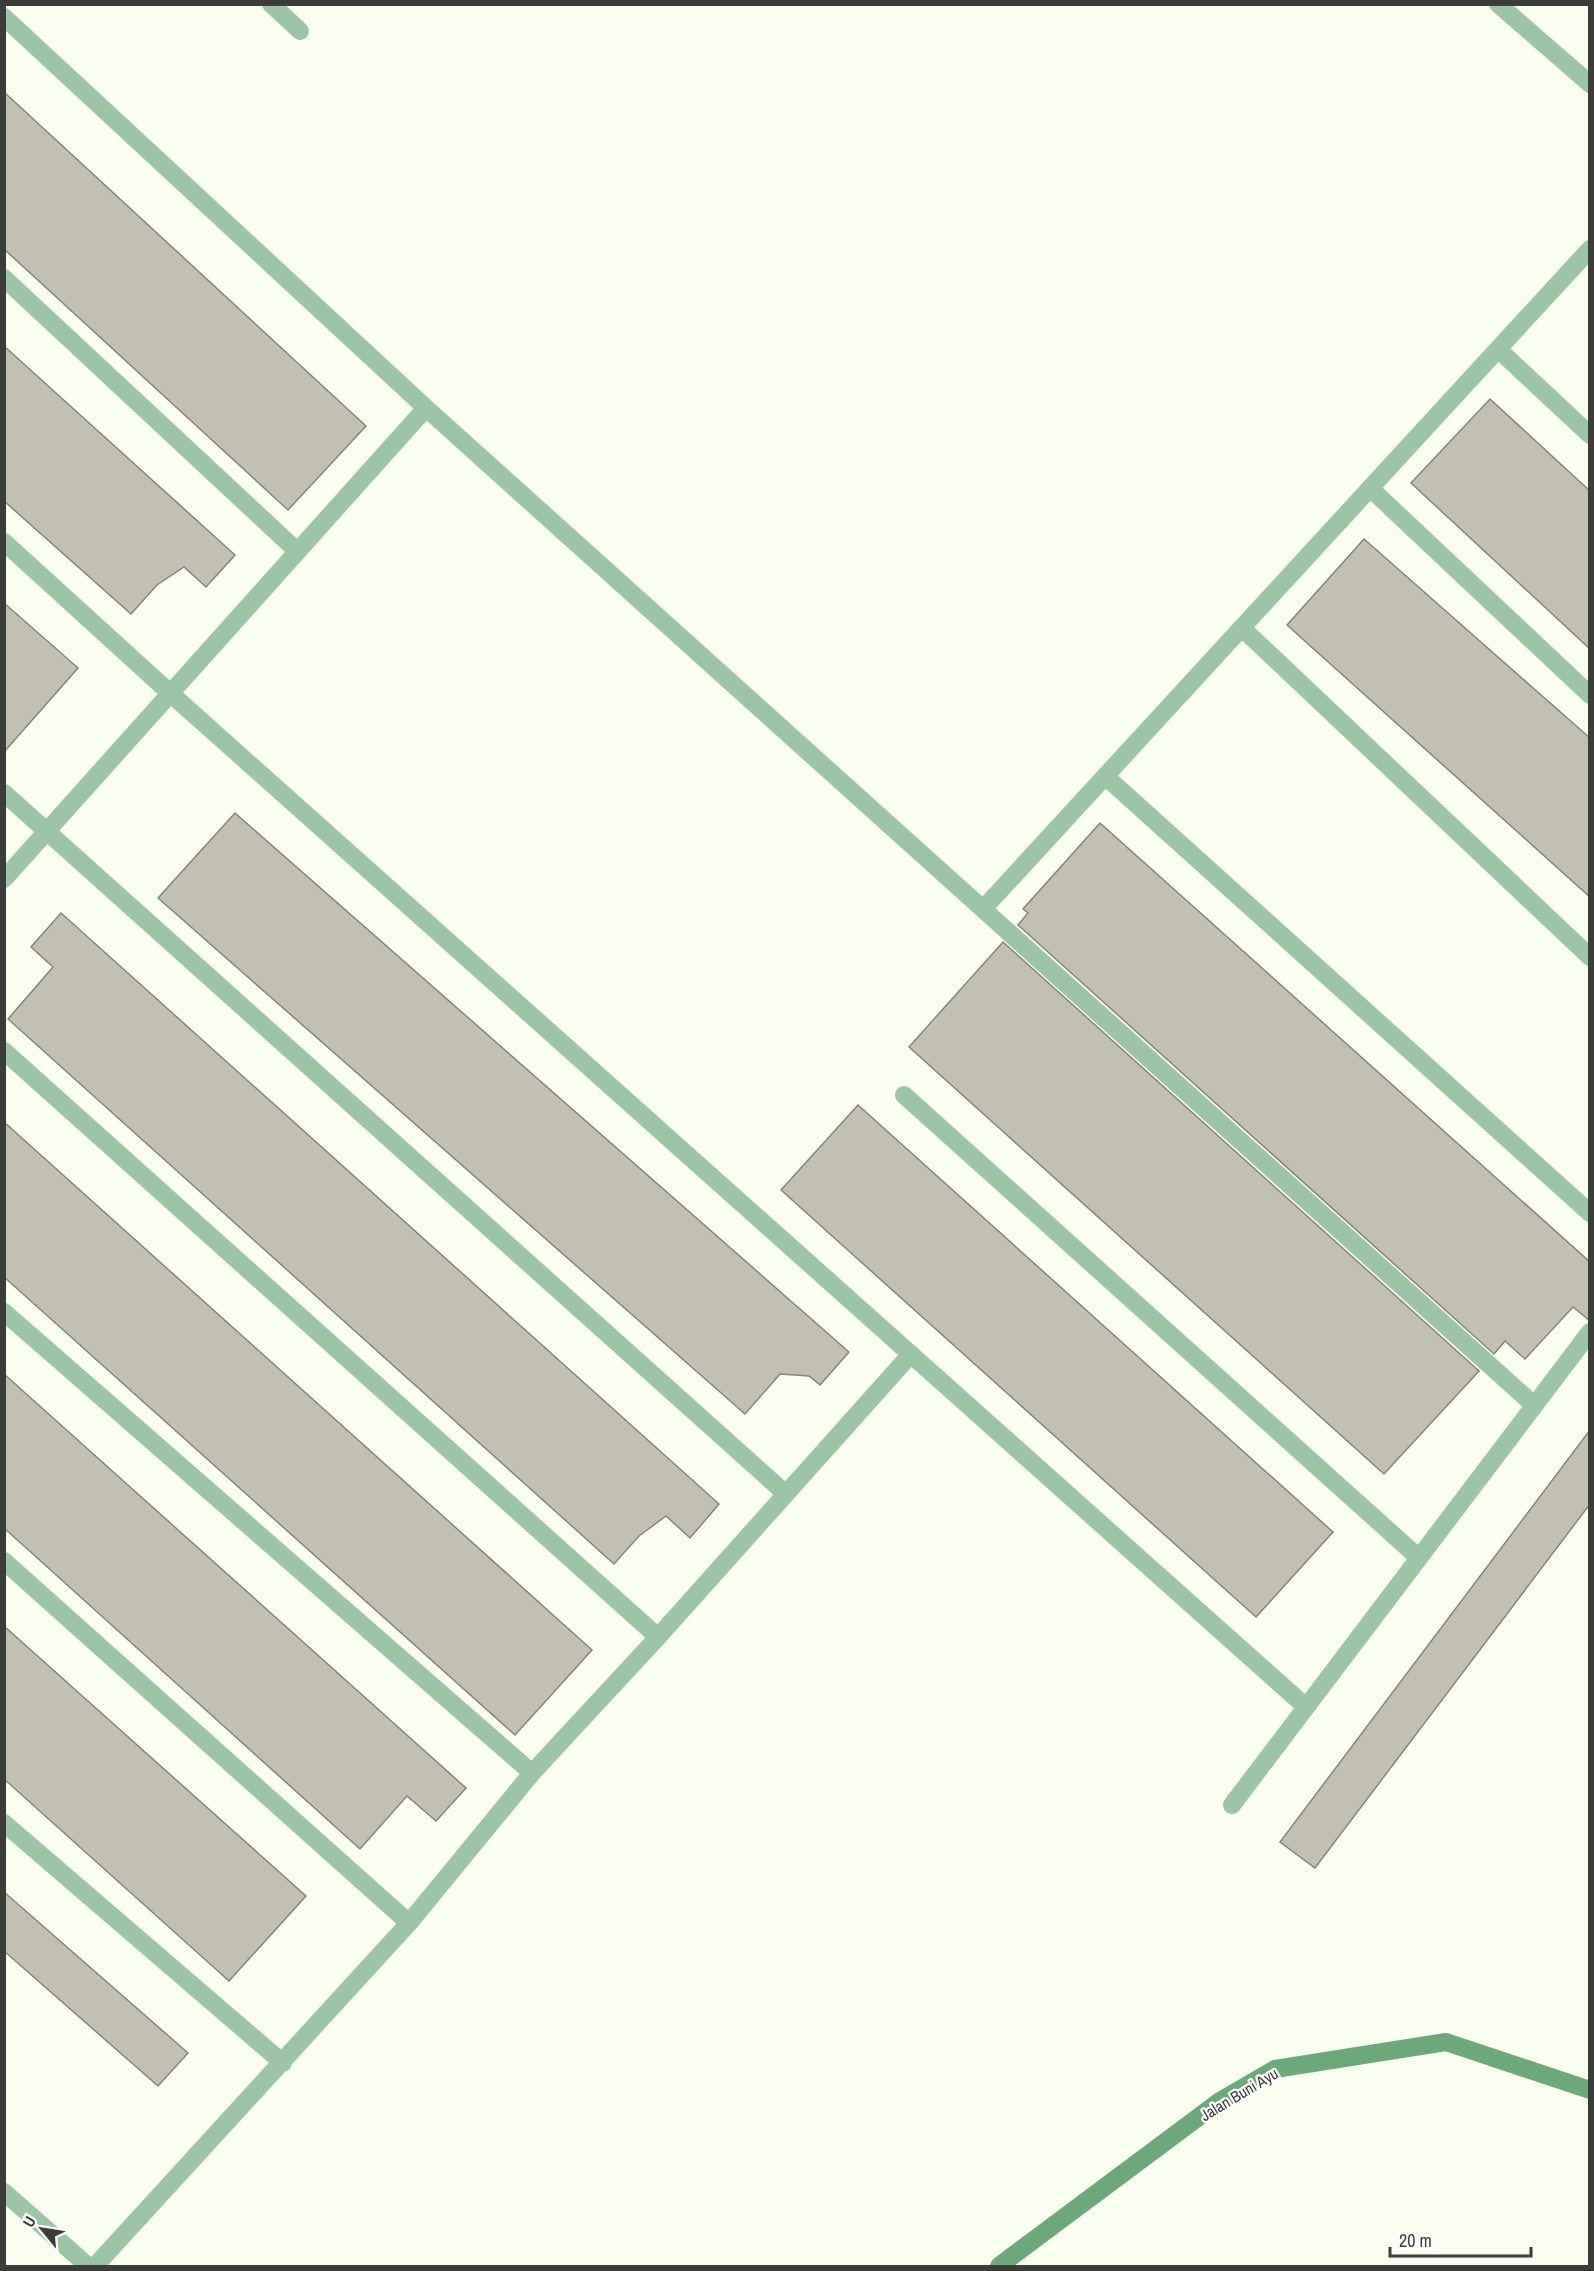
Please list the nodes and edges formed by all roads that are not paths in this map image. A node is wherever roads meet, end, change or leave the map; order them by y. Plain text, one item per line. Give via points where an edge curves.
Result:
1 (271, 4) edge
2 (1498, 4) edge
3 (4, 17) edge
4 (300, 31) dead end
5 (1590, 84) edge
6 (1590, 249) edge
7 (4, 278) edge
8 (1499, 350) junction
9 (426, 408) junction
10 (1590, 435) edge
11 (1371, 489) junction
12 (4, 542) edge
13 (297, 551) junction
14 (1242, 628) junction
15 (170, 693) junction
16 (1590, 695) edge
17 (1105, 776) junction
18 (4, 792) edge
19 (47, 831) junction
20 (4, 879) edge
21 (982, 909) junction
22 (1590, 957) edge
23 (4, 1051) edge
24 (904, 1095) dead end
25 (1590, 1213) edge
26 (4, 1312) edge
27 (1590, 1332) edge
28 (911, 1354) junction
29 (1534, 1405) junction
30 (786, 1494) junction
31 (1419, 1558) junction
32 (4, 1561) edge
33 (658, 1637) junction
34 (1306, 1707) junction
35 (532, 1773) junction
36 (1232, 1805) dead end
37 (4, 1822) edge
38 (409, 1923) junction
39 (283, 2064) junction
40 (1590, 2090) edge
41 (4, 2192) edge
42 (88, 2266) edge
43 (95, 2266) edge
44 (999, 2266) edge

1 - 4 street
2 - 5 street
3 - 9 street
6 - 8 street
7 - 13 street
8 - 10 street
8 - 11 street
9 - 13 street
9 - 21 street
11 - 14 street
11 - 16 street
12 - 15 street
13 - 15 street
14 - 17 street
14 - 22 street
15 - 19 street
15 - 28 street
17 - 21 street
17 - 25 street
18 - 19 street
19 - 20 street
19 - 30 street
21 - 29 street
23 - 33 street
24 - 31 street
26 - 35 street
27 - 29 street
28 - 30 street
28 - 34 street
29 - 31 street
30 - 33 street
31 - 34 street
32 - 38 street
33 - 35 street
34 - 36 street
35 - 38 street
37 - 39 street
38 - 39 street
39 - 43 street
40 - 44 main road, Jalan Buni Ayu via 1446,2042 1275,2069 1220,2101
41 - 42 street

